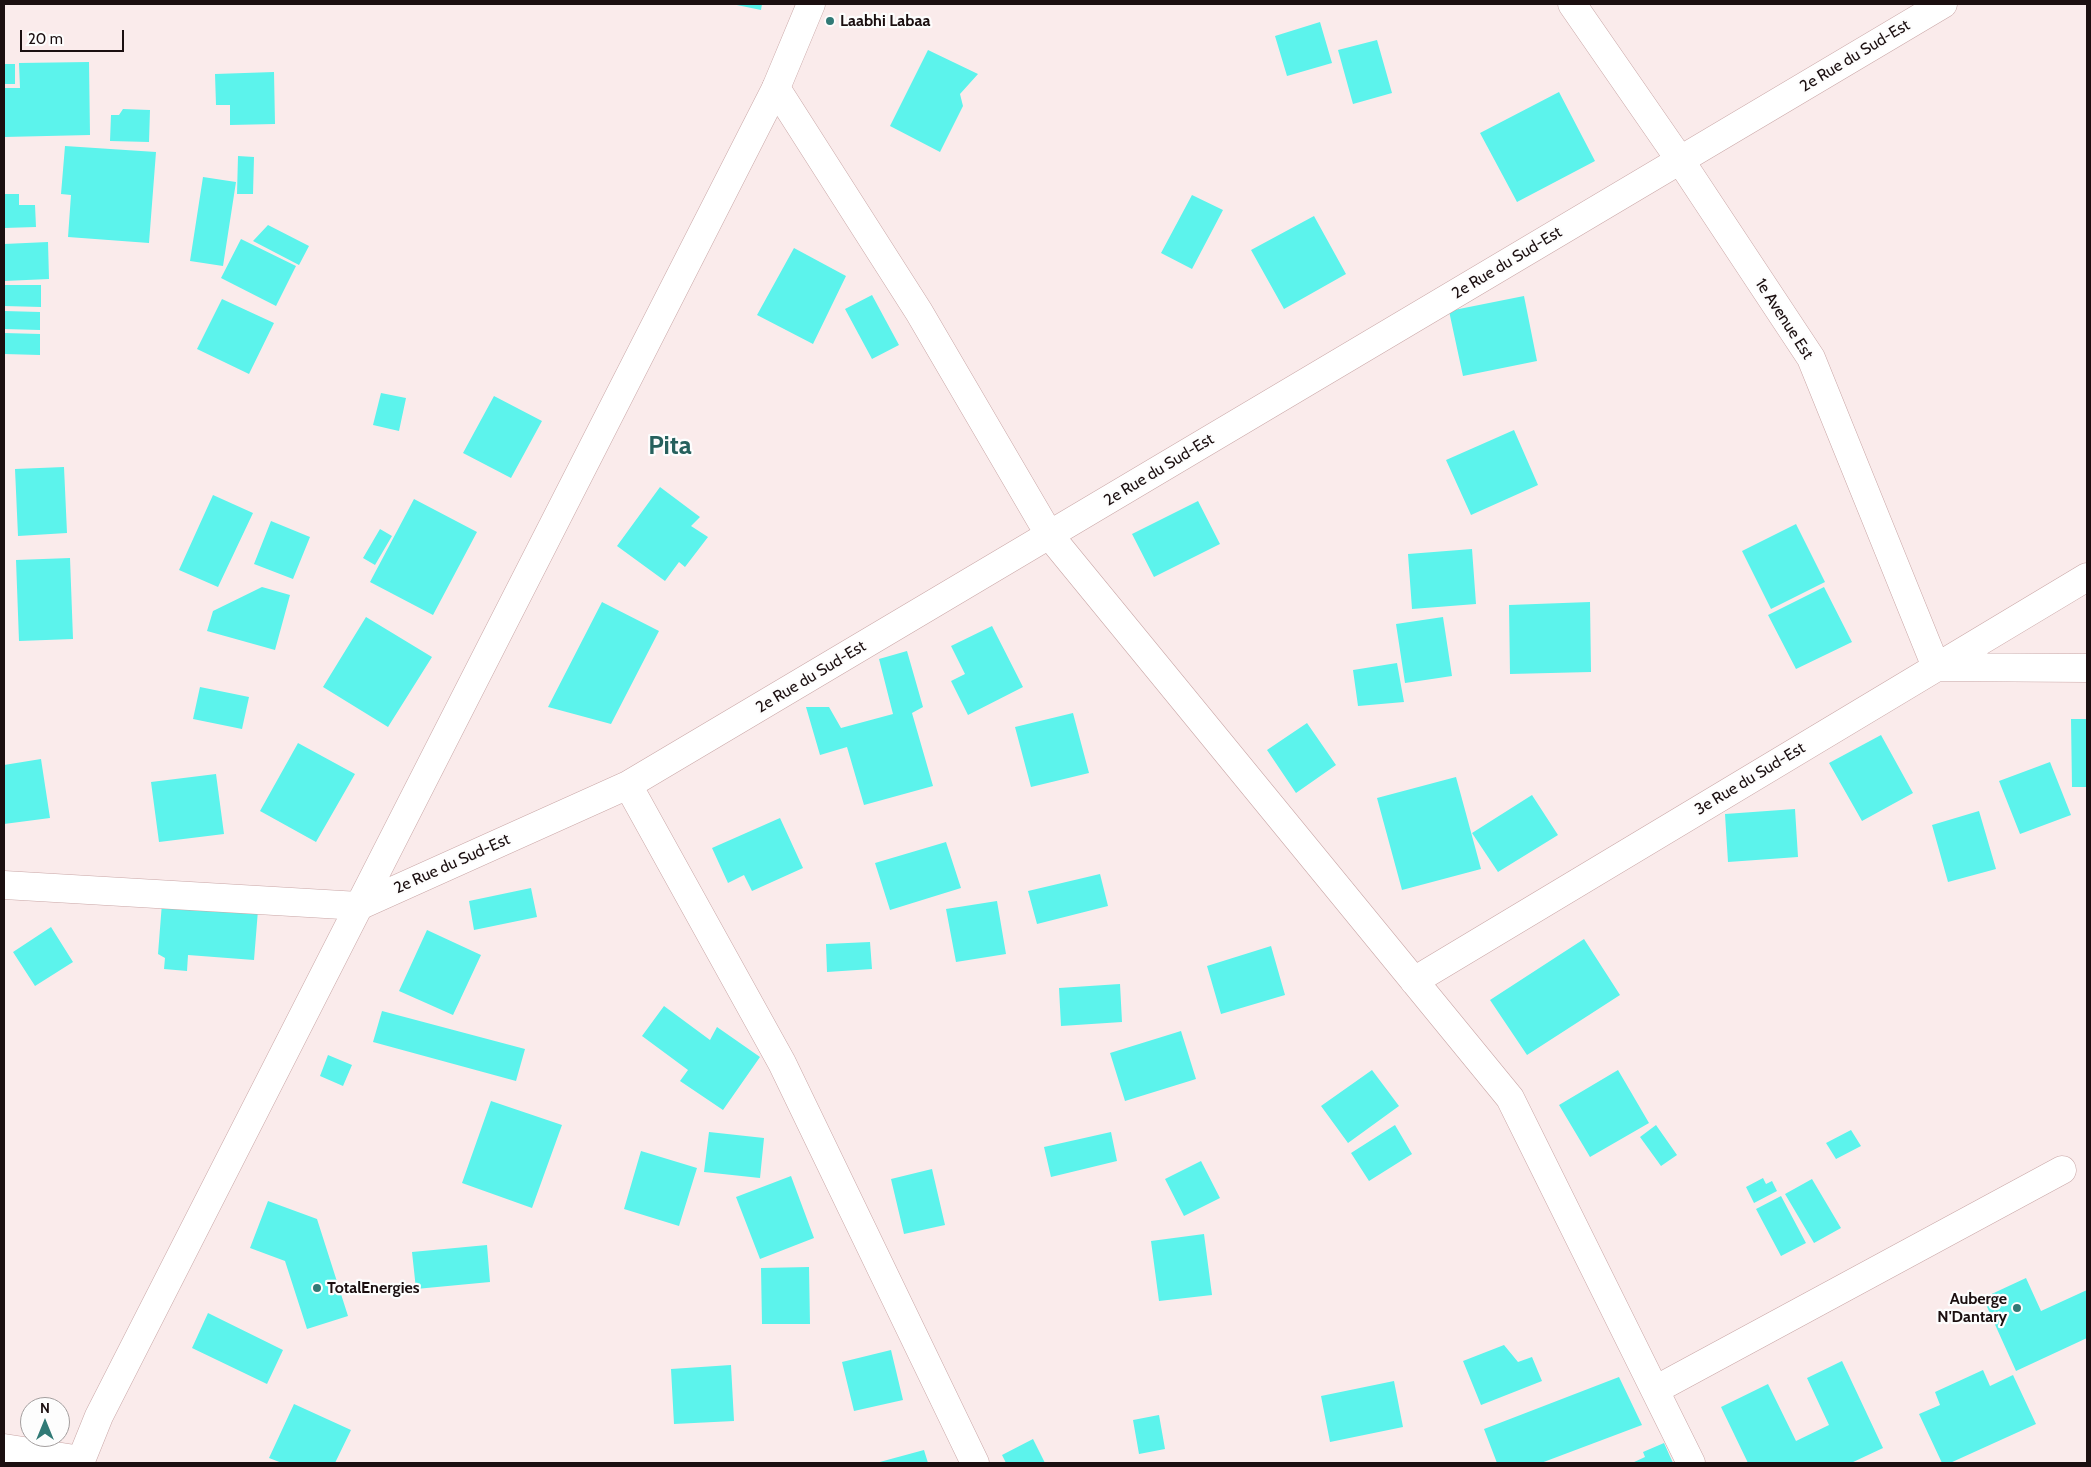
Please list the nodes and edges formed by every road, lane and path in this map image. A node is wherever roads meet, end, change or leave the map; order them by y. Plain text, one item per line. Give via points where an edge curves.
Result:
1 (812, 4) edge
2 (1572, 4) edge
3 (1943, 4) edge
4 (776, 88) junction
5 (1680, 160) junction
6 (1050, 536) junction
7 (2087, 577) edge
8 (1936, 667) junction
9 (2087, 668) edge
10 (628, 785) junction
11 (4, 885) edge
12 (359, 906) junction
13 (1414, 981) junction
14 (2062, 1170) dead end
15 (1655, 1390) junction
16 (4, 1448) edge
17 (81, 1462) edge
18 (975, 1463) edge
19 (1691, 1463) edge

1 - 4 main road
2 - 5 main road, 1e Avenue Est
3 - 5 main road, 2e Rue du Sud-Est
4 - 6 main road via 919,312
4 - 12 main road
5 - 6 main road, 2e Rue du Sud-Est
5 - 8 main road, 1e Avenue Est via 1811,358
6 - 10 main road, 2e Rue du Sud-Est
6 - 13 main road
7 - 8 main road, 3e Rue du Sud-Est
8 - 9 main road
8 - 13 main road, 3e Rue du Sud-Est
10 - 12 main road, 2e Rue du Sud-Est
10 - 18 main road via 782,1063
11 - 12 main road
12 - 17 main road via 99,1416
13 - 15 main road via 1510,1098
14 - 15 main road
15 - 19 main road
16 - 17 main road

